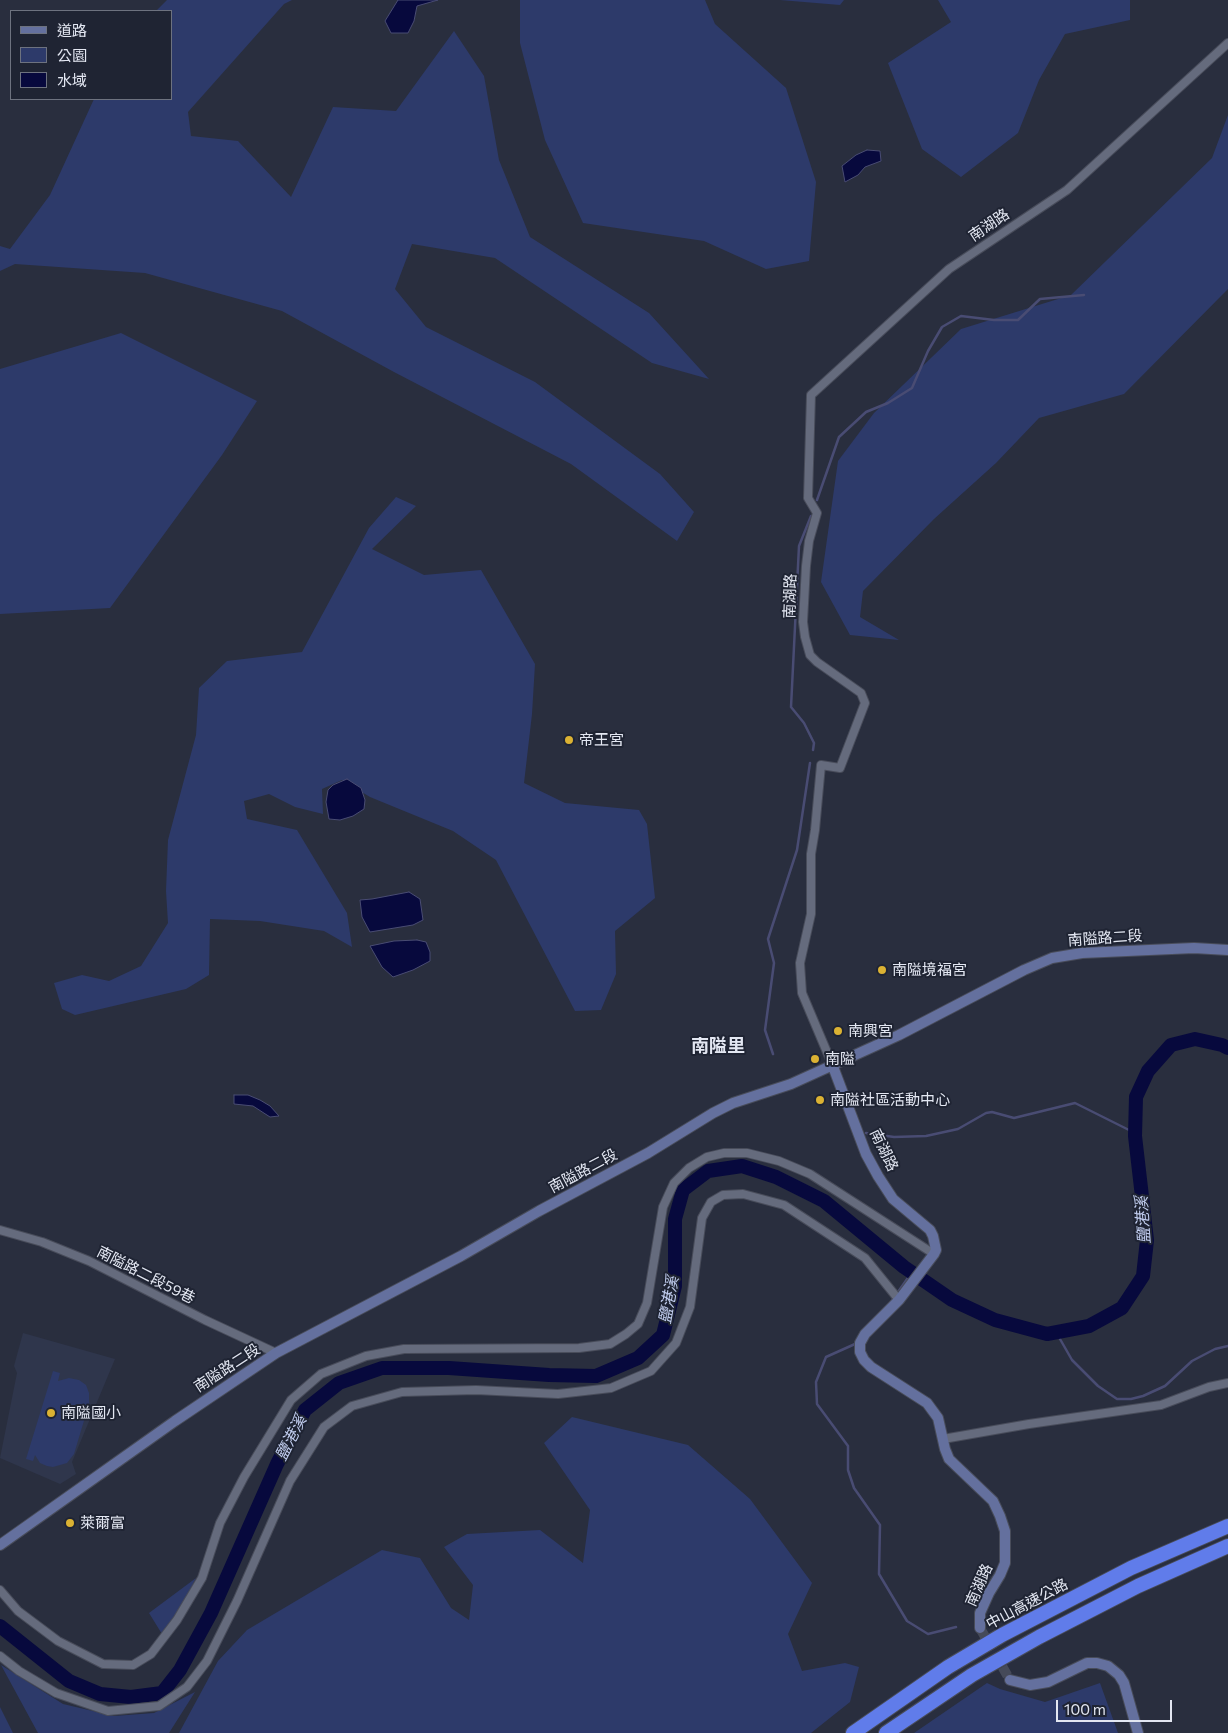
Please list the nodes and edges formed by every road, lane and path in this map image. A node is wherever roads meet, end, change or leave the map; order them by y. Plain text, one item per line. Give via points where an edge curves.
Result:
1 (1228, 43) edge
2 (1228, 950) edge
3 (832, 1064) junction
4 (0, 1230) edge
5 (934, 1254) junction
6 (899, 1300) junction
7 (276, 1353) junction
8 (1228, 1383) edge
9 (942, 1439) junction
10 (1228, 1526) edge
11 (0, 1545) edge
12 (1228, 1546) edge
13 (0, 1590) edge
14 (980, 1628) tunnel mouth
15 (0, 1656) edge
16 (1010, 1680) dead end
17 (853, 1733) edge
18 (886, 1733) edge
19 (1138, 1733) edge

1 - 3 street, 南湖路 via 1067,190 950,269 811,395 808,498 817,514 806,566 805,637 810,655 861,693 865,703 840,768 821,765 811,854 811,914 800,963 802,993
2 - 3 street, 南隘路二段 via 1194,948 1052,958 899,1035
3 - 5 street, 南湖路 via 866,1154 893,1199 930,1230 936,1250
3 - 7 street, 南隘路二段 via 791,1084 713,1112 648,1153
4 - 7 street, 南隘路二段59巷 via 89,1261
5 - 6 street
5 - 13 street via 810,1174 779,1161 747,1153 707,1157 688,1168 674,1183 663,1207 647,1303 638,1324 610,1344 579,1348 404,1349 366,1356 321,1374 291,1400 220,1523 202,1578 177,1620 151,1654 133,1665 102,1664 58,1642 18,1611
6 - 9 street, 南湖路 via 865,1334 860,1352 871,1367 927,1403 938,1418
6 - 15 street via 865,1258 784,1205 743,1194 724,1194 711,1202 702,1218 690,1307 676,1343 651,1371 611,1388 558,1394 476,1390 402,1392 352,1406 324,1427 290,1481 207,1661 187,1687 159,1706 108,1711 56,1693
7 - 11 street, 南隘路二段
8 - 9 street via 1161,1406
9 - 14 street, 南湖路 via 949,1459 993,1501 1005,1531 1005,1563 988,1593 980,1614
10 - 17 highway, 中山高速公路 via 1131,1568 1002,1635 948,1667
12 - 18 highway via 1138,1586 1039,1637 972,1675
16 - 19 street via 1030,1685 1048,1682 1087,1663 1108,1666 1120,1675 1124,1683

